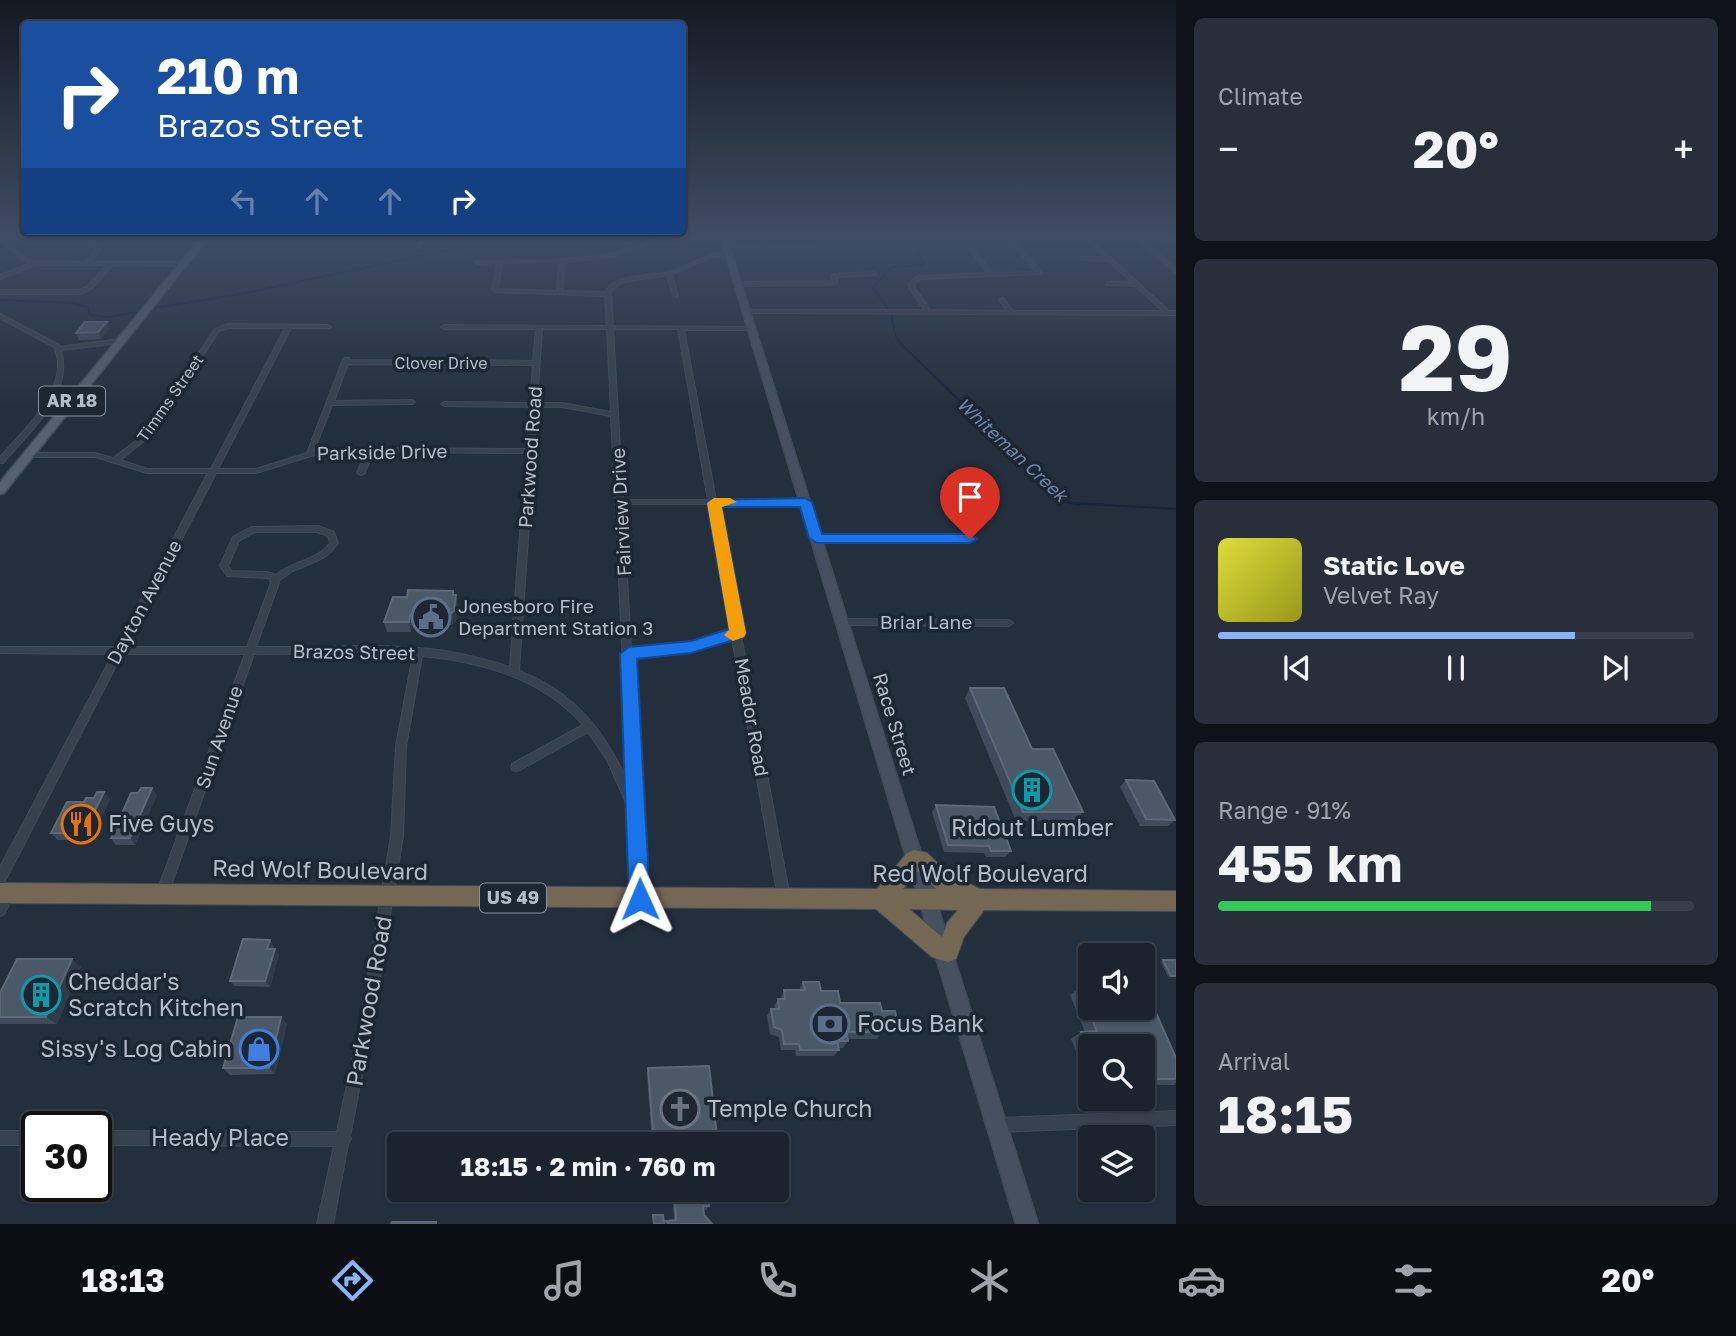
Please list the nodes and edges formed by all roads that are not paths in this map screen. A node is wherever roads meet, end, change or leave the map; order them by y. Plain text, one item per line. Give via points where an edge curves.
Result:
1 (160, 293) edge
2 (566, 293) edge
3 (675, 293) edge
4 (741, 293) edge
5 (915, 293) edge
6 (1147, 293) edge
7 (608, 294) joint
8 (676, 296) dead end
9 (1002, 300) dead end
10 (746, 311) junction
11 (928, 312) junction
12 (1012, 313) junction
13 (1168, 313) junction
14 (1176, 313) edge
15 (0, 316) edge
16 (289, 326) junction
17 (328, 327) dead end
18 (444, 327) dead end
19 (539, 327) junction
20 (611, 328) junction
21 (681, 328) junction
22 (752, 328) junction
23 (118, 344) junction
24 (59, 351) junction
25 (537, 363) junction
26 (412, 402) dead end
27 (329, 403) junction
28 (444, 404) dead end
29 (534, 404) junction
30 (615, 415) junction
31 (370, 450) junction
32 (531, 451) junction
33 (310, 452) junction
34 (28, 455) junction
35 (0, 461) edge
36 (114, 461) junction
37 (213, 471) junction
38 (361, 474) dead end
39 (0, 490) edge
40 (620, 502) junction
41 (805, 502) junction
42 (714, 503) junction
43 (817, 538) junction
44 (970, 539) dead end
45 (273, 580) junction
46 (843, 622) junction
47 (1009, 623) dead end
48 (738, 633) junction
49 (119, 651) junction
50 (250, 651) junction
51 (2, 653) edge
52 (418, 653) junction
53 (629, 654) junction
54 (514, 671) junction
55 (590, 726) junction
56 (516, 768) dead end
57 (635, 810) junction
58 (916, 860) junction
59 (2, 894) edge
60 (162, 895) junction
61 (387, 897) junction
62 (640, 899) junction
63 (784, 900) junction
64 (881, 900) junction
65 (979, 900) junction
66 (929, 901) junction
67 (1176, 901) edge
68 (945, 952) junction
69 (1176, 1118) edge
70 (997, 1125) junction
71 (0, 1138) edge
72 (21, 1138) edge
73 (112, 1138) edge
74 (344, 1139) junction
75 (325, 1224) edge
76 (1027, 1224) edge

1 - 23 main road, AR 18
2 - 7 street
3 - 8 street
4 - 10 street, Race Street
5 - 11 street
6 - 13 street
7 - 20 street, Fairview Drive
9 - 12 street
10 - 11 street
10 - 22 street, Race Street
11 - 12 street
12 - 13 street
13 - 14 street
15 - 24 street
16 - 17 street
16 - 36 street, Timms Street via 219,328 147,436
16 - 37 street, Dayton Avenue
18 - 19 street
19 - 20 street
19 - 25 street, Parkwood Road
20 - 21 street
20 - 30 street, Fairview Drive
21 - 22 street
21 - 42 street, Meador Road
22 - 41 street, Race Street
23 - 24 street
23 - 34 main road, AR 18
24 - 35 street via 60,376 48,403
25 - 27 street, Clover Drive via 346,361
25 - 29 street, Parkwood Road
26 - 27 street
27 - 33 street
28 - 29 street
29 - 30 street
29 - 32 street, Parkwood Road
30 - 40 street, Fairview Drive
31 - 32 street, Parkside Drive
31 - 33 street, Parkside Drive
31 - 38 street
32 - 54 street, Parkwood Road
33 - 37 street, Parkside Drive via 264,470
34 - 36 street, Parkside Drive via 95,455
34 - 39 main road, AR 18
36 - 37 street, Parkside Drive via 147,471
37 - 49 street, Dayton Avenue
40 - 42 street
40 - 53 street, Fairview Drive
41 - 42 street
41 - 43 street, Race Street
42 - 48 street, Meador Road
43 - 44 street
43 - 46 street, Race Street
45 - 45 street via 267,575 226,571 224,563 240,535 254,529 318,529 332,536 334,545 324,555
45 - 50 street, Sun Avenue
46 - 47 street, Briar Lane
46 - 58 street, Race Street
48 - 53 street via 691,647
48 - 63 street, Meador Road
49 - 50 street, Brazos Street
49 - 51 street, Brazos Street
49 - 59 street, Dayton Avenue
50 - 52 street, Brazos Street
50 - 60 street, Sun Avenue
52 - 54 street, Brazos Street via 483,661
52 - 61 street, Parkwood Road via 401,746 400,812
53 - 57 street, Fairview Drive
54 - 55 street, Brazos Street via 558,696
55 - 56 street
55 - 57 street, Brazos Street via 618,768
57 - 62 street, Fairview Drive
58 - 64 highway
58 - 65 highway via 942,881
58 - 66 street, Race Street
59 - 60 highway, Red Wolf Boulevard / US 49
60 - 61 highway, Red Wolf Boulevard / US 49
61 - 62 highway, Red Wolf Boulevard / US 49
61 - 74 street, Parkwood Road
62 - 63 highway, US 49
63 - 64 highway, Red Wolf Boulevard / US 49
64 - 66 highway, Red Wolf Boulevard / US 49
64 - 68 highway
65 - 66 highway, Red Wolf Boulevard / US 49
65 - 67 highway, Red Wolf Boulevard / US 49
65 - 68 highway
66 - 68 street, Race Street
68 - 70 street, Race Street
69 - 70 street
70 - 76 street, Race Street
71 - 72 street
73 - 74 street, Heady Place
74 - 75 street, Parkwood Road

